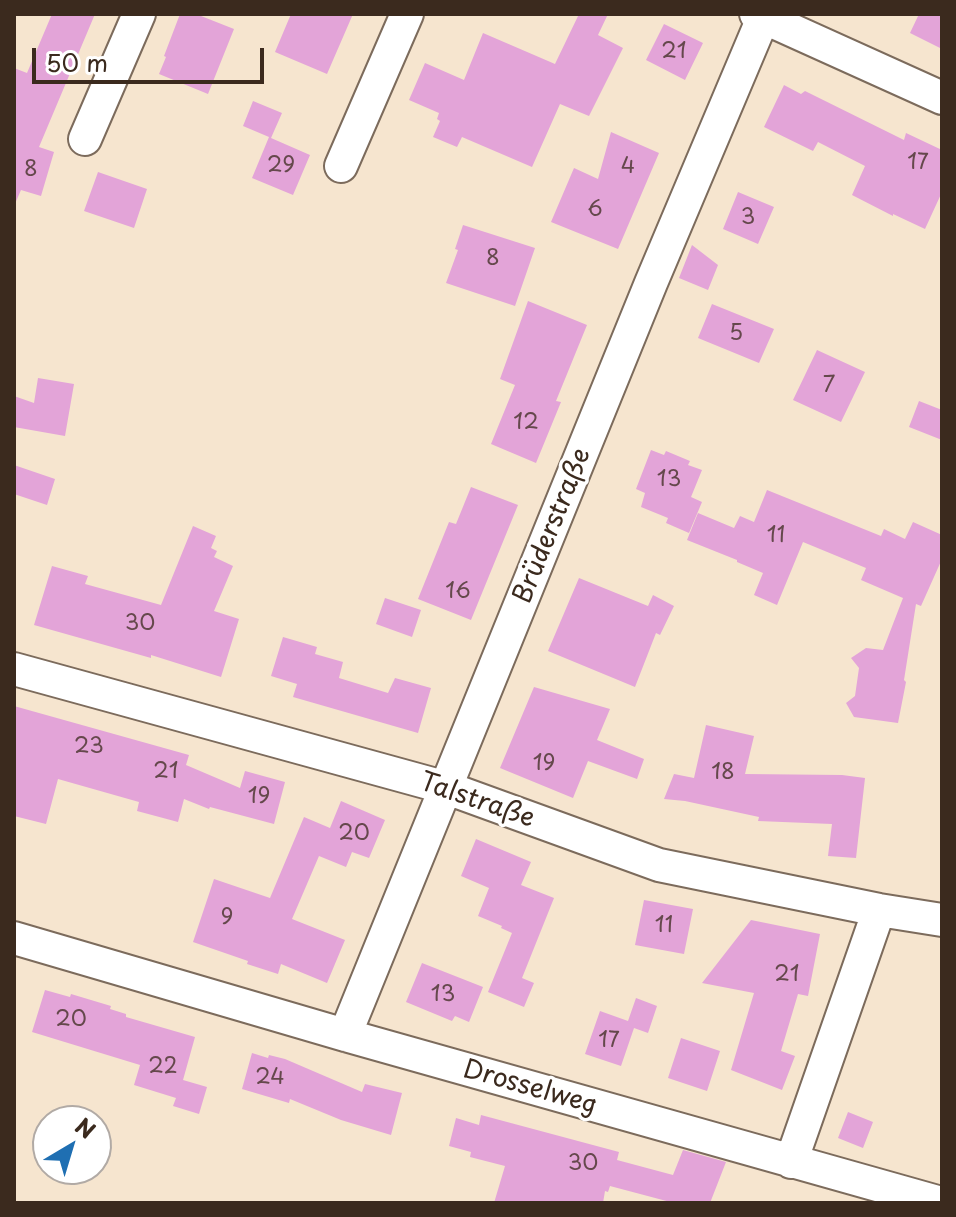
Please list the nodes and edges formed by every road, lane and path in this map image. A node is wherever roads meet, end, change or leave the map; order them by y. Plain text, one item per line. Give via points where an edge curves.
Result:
1 (139, 14) edge
2 (407, 14) edge
3 (760, 16) edge
4 (942, 98) edge
5 (85, 139) dead end
6 (341, 166) dead end
7 (14, 669) edge
8 (447, 788) junction
9 (879, 910) junction
10 (942, 920) edge
11 (14, 938) edge
12 (345, 1035) junction
13 (791, 1162) junction
14 (941, 1203) edge

1 - 5 street
2 - 6 street
3 - 4 street
3 - 8 street, Brüderstraße
7 - 8 street, Talstraße
8 - 9 street, Talstraße via 659,865
8 - 12 street, Brüderstraße
9 - 10 street, Talstraße
9 - 13 street
11 - 12 street, Drosselweg
12 - 13 street, Drosselweg
13 - 14 street, Drosselweg

